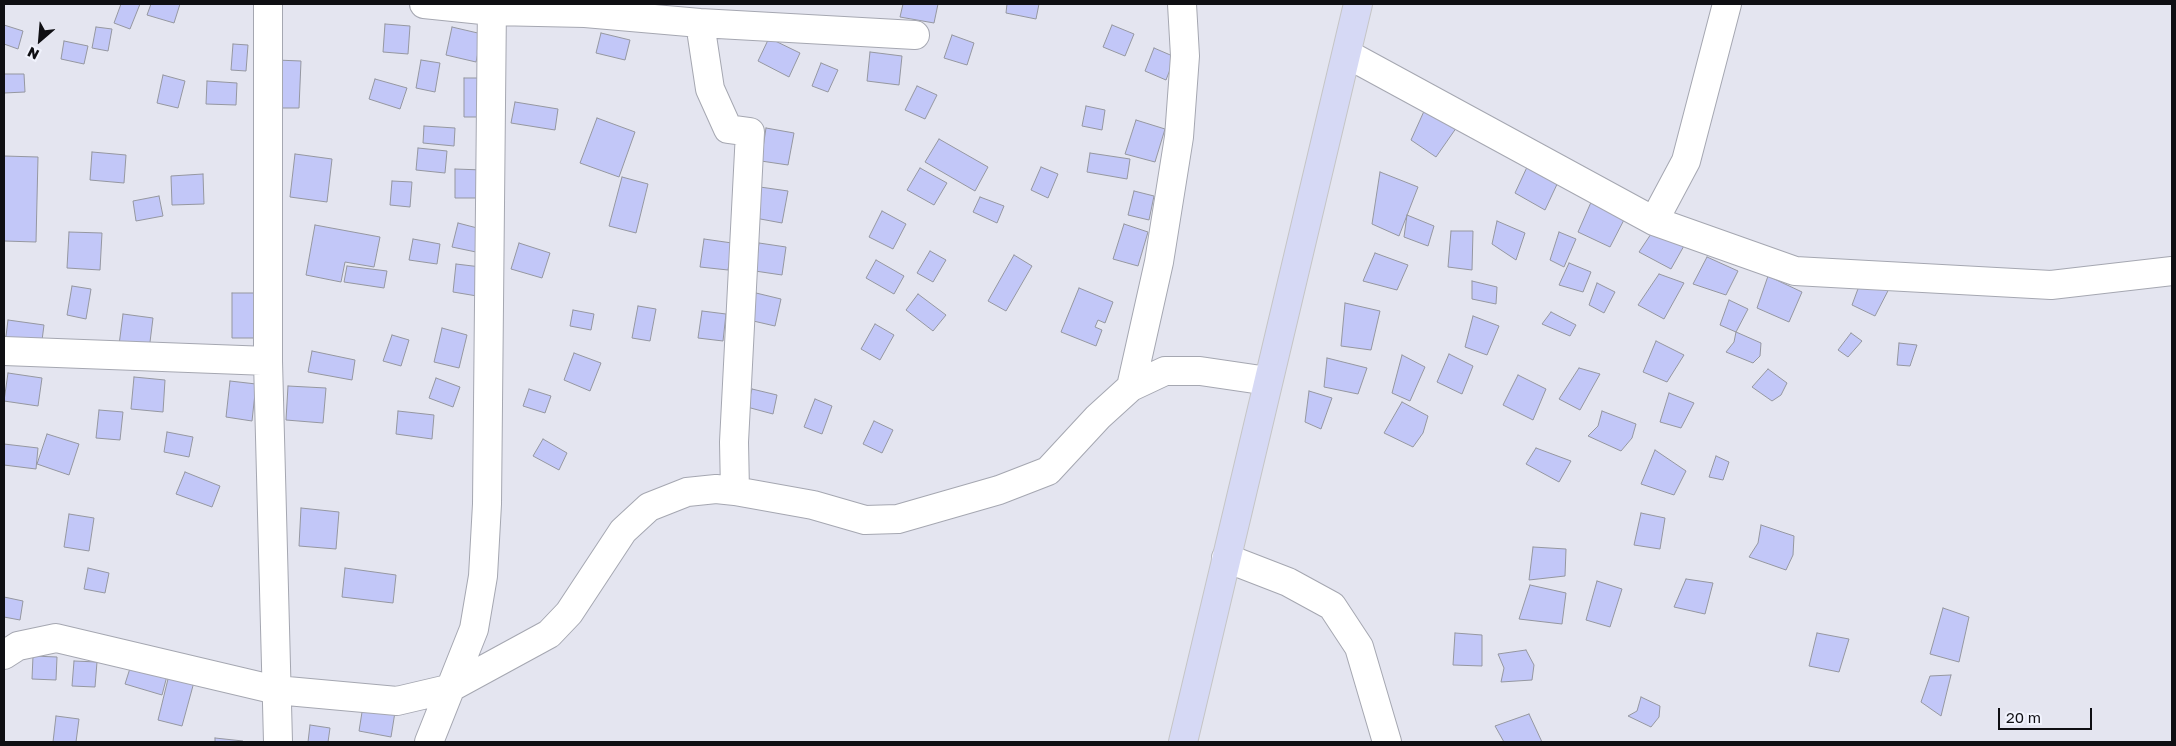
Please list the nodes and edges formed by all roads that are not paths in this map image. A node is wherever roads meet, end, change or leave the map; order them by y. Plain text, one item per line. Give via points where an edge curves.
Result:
1 (268, 4) edge
2 (424, 4) edge
3 (1182, 4) edge
4 (1358, 4) edge
5 (1727, 4) edge
6 (492, 7) edge
7 (731, 14) edge
8 (700, 23) junction
9 (915, 35) dead end
10 (1347, 54) junction
11 (1654, 221) junction
12 (2172, 271) edge
13 (4, 352) edge
14 (268, 362) junction
15 (1268, 381) junction
16 (1131, 387) junction
17 (735, 491) junction
18 (1226, 558) junction
19 (4, 655) edge
20 (448, 689) junction
21 (276, 690) junction
22 (278, 742) edge
23 (429, 742) edge
24 (1183, 742) edge
25 (1387, 742) edge

1 - 14 street
2 - 6 street
3 - 16 street via 1185,56 1179,137 1159,262
4 - 10 main road
5 - 11 street via 1686,161
6 - 8 street
6 - 20 street via 487,504 483,576 474,629
7 - 8 street
7 - 9 street
8 - 17 street via 710,89 728,129 750,132 734,442
10 - 11 street
10 - 15 main road
11 - 12 street via 1795,271 2051,285
13 - 14 street
14 - 21 street
15 - 16 street via 1200,371 1165,371
15 - 18 main road
16 - 17 street via 1048,471 1000,490 898,519 865,520 813,505
17 - 20 street via 687,492 649,507 623,531 569,613 549,634
18 - 24 main road
18 - 25 street via 1288,582 1332,606 1359,647
19 - 21 street via 18,646 56,638
20 - 21 street via 397,701
20 - 23 street
21 - 22 street

